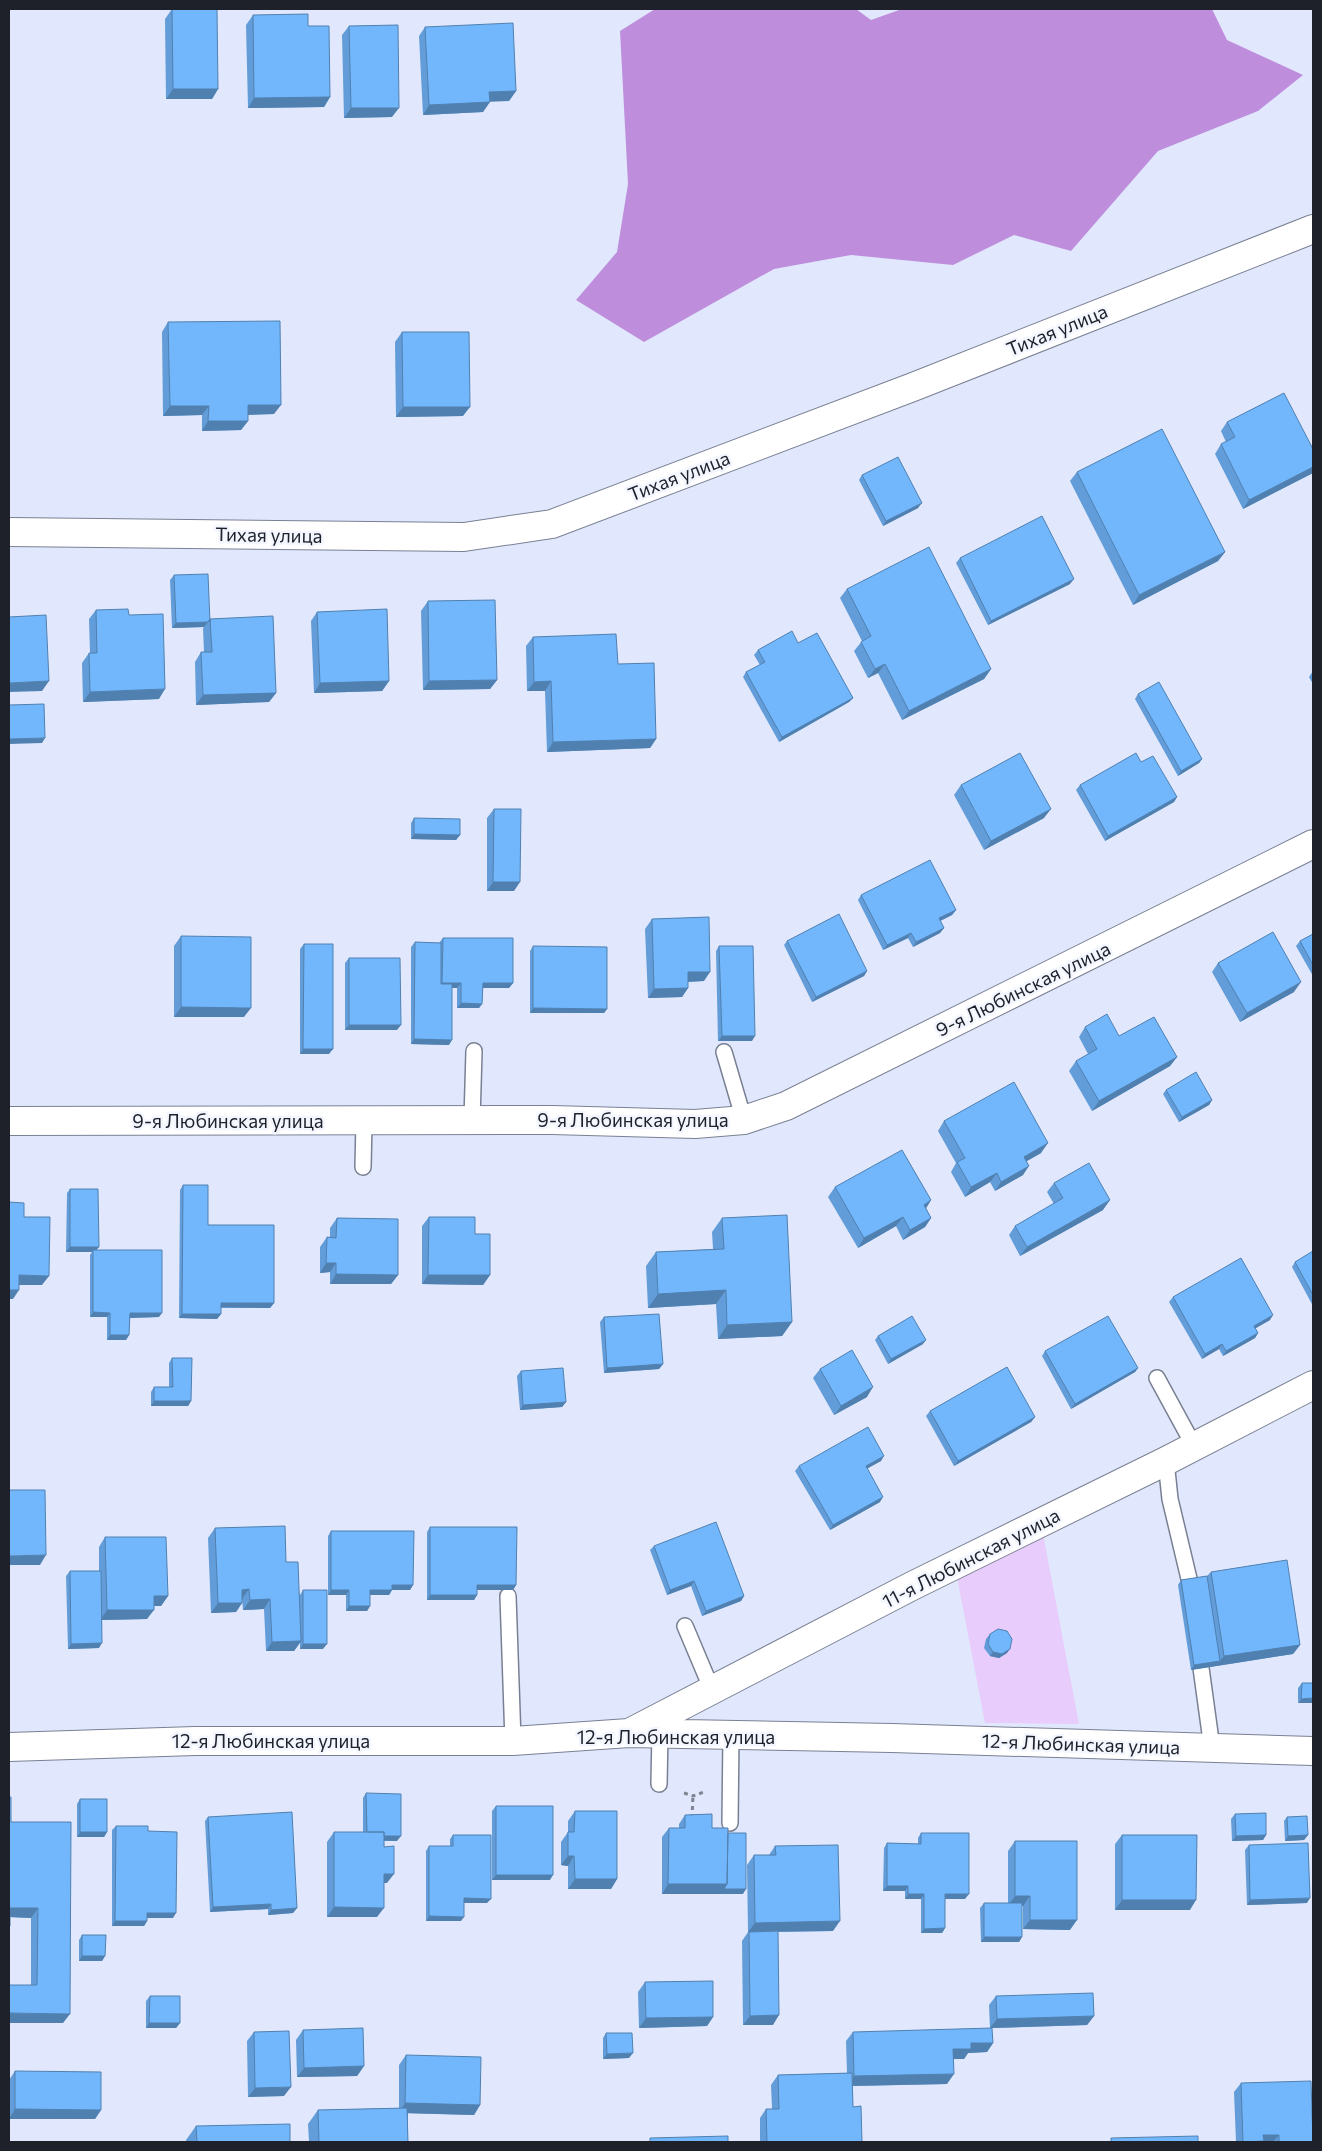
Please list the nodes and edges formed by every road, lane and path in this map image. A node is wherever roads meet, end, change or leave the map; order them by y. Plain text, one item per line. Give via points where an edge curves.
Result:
1 (1313, 229) edge
2 (9, 532) edge
3 (1313, 844) edge
4 (474, 1051) dead end
5 (724, 1052) dead end
6 (364, 1120) junction
7 (472, 1120) junction
8 (744, 1120) junction
9 (9, 1121) edge
10 (363, 1167) dead end
11 (1157, 1378) dead end
12 (1313, 1385) edge
13 (1194, 1446) junction
14 (1166, 1460) junction
15 (1190, 1583) edge
16 (508, 1596) edge
17 (685, 1626) dead end
18 (1201, 1668) edge
19 (712, 1690) junction
20 (629, 1733) junction
21 (660, 1733) junction
22 (731, 1735) junction
23 (513, 1741) junction
24 (9, 1748) edge
25 (1212, 1748) junction
26 (1313, 1751) edge
27 (659, 1784) dead end
28 (693, 1796) dead end
29 (730, 1823) dead end
30 (692, 1824) edge

1 - 2 street, Тихая улица via 913,387 552,524 464,537
3 - 8 street, 9-я Любинская улица via 786,1106
4 - 7 lane
5 - 8 lane
6 - 7 street, 9-я Любинская улица
6 - 9 street, 9-я Любинская улица
6 - 10 lane
7 - 8 street, 9-я Любинская улица via 695,1124
11 - 13 lane
12 - 13 street, 11-я Любинская улица
13 - 14 street, 11-я Любинская улица
14 - 15 lane via 1170,1499
14 - 19 street, 11-я Любинская улица
16 - 23 lane
17 - 19 lane
18 - 25 lane
19 - 20 street, 11-я Любинская улица
20 - 21 street, 12-я Любинская улица
20 - 23 street, 12-я Любинская улица
21 - 22 street, 12-я Любинская улица
21 - 27 lane
22 - 25 street, 12-я Любинская улица
22 - 29 lane
23 - 24 street, 12-я Любинская улица via 195,1741
25 - 26 street, 12-я Любинская улица
28 - 30 path

